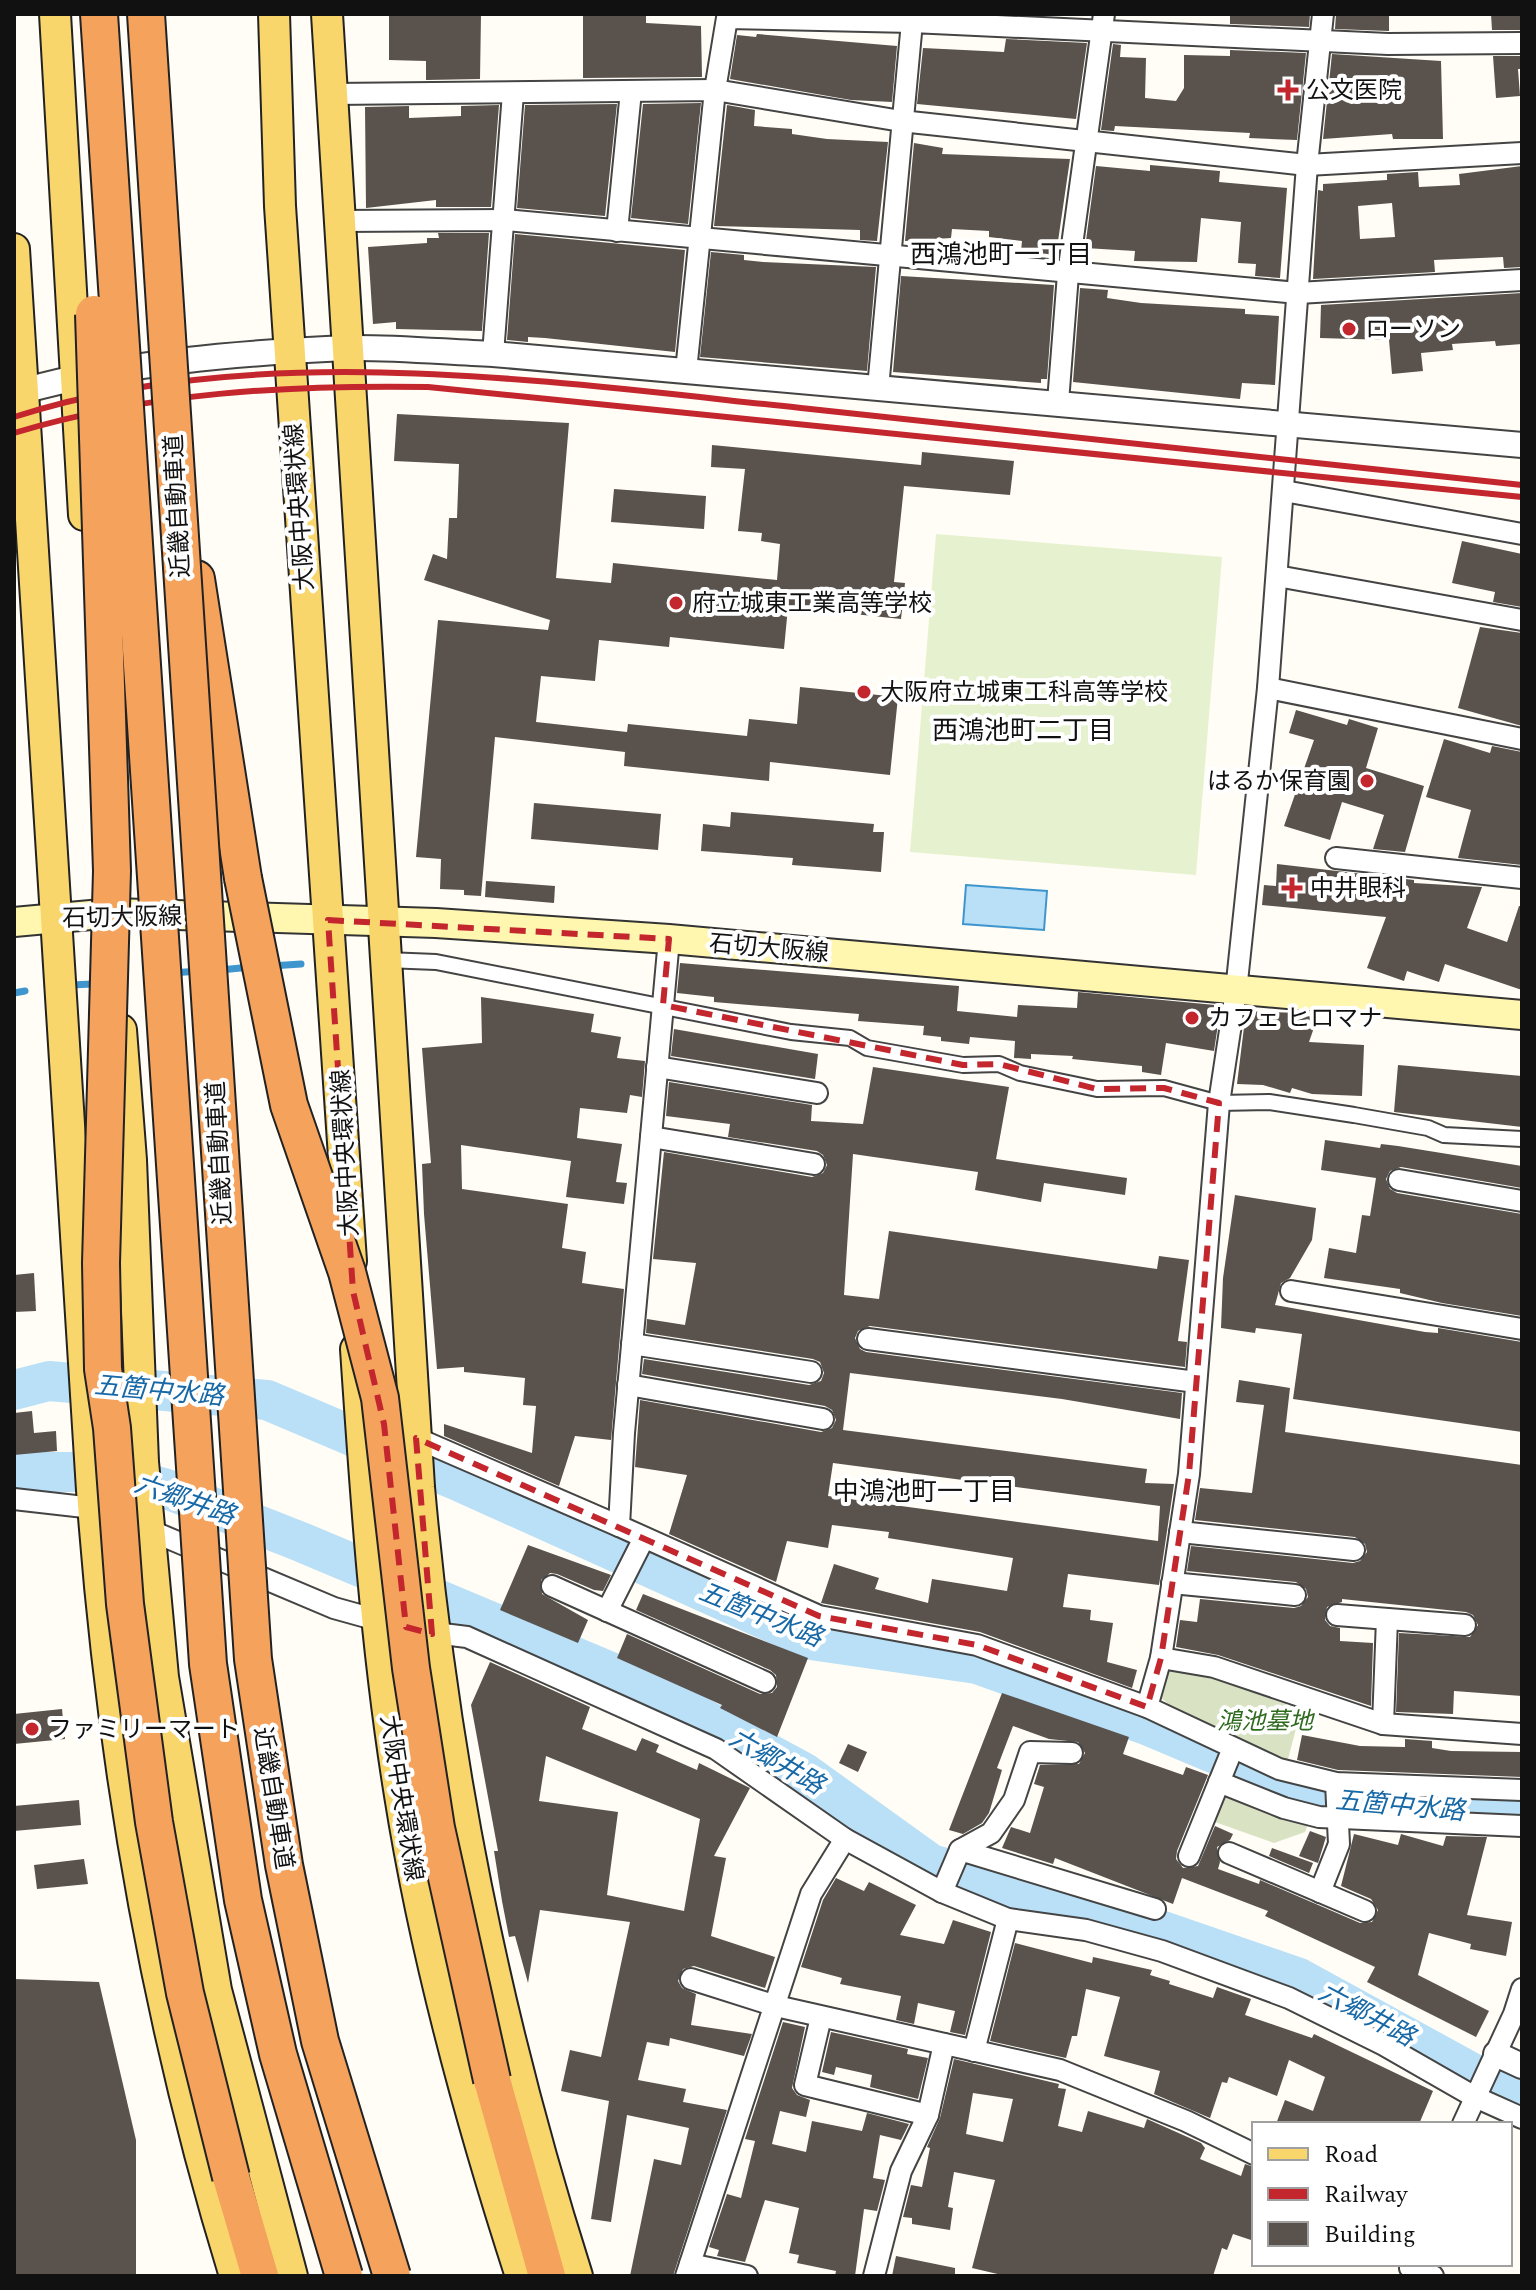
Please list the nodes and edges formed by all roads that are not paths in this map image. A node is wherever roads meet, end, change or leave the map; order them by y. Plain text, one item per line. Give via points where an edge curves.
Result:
1 (55, 14) edge
2 (86, 14) edge
3 (99, 14) edge
4 (146, 14) edge
5 (274, 14) edge
6 (327, 14) edge
7 (1323, 14) edge
8 (912, 22) junction
9 (1103, 24) edge
10 (1323, 39) junction
11 (1522, 43) edge
12 (715, 90) junction
13 (631, 91) junction
14 (513, 93) junction
15 (332, 94) junction
16 (901, 121) junction
17 (1086, 142) junction
18 (1522, 153) edge
19 (1307, 165) junction
20 (506, 220) junction
21 (339, 221) junction
22 (617, 231) junction
23 (701, 239) junction
24 (14, 249) edge
25 (892, 254) junction
26 (1068, 274) junction
27 (1522, 280) edge
28 (1298, 293) junction
29 (348, 348) junction
30 (290, 353) junction
31 (493, 354) junction
32 (686, 371) junction
33 (75, 376) junction
34 (878, 388) junction
35 (19, 393) edge
36 (1058, 402) junction
37 (1288, 425) junction
38 (174, 431) junction
39 (1522, 445) edge
40 (1284, 491) junction
41 (1522, 534) edge
42 (1277, 576) junction
43 (1522, 620) edge
44 (1268, 688) junction
45 (1522, 739) edge
46 (1336, 858) dead end
47 (1522, 878) edge
48 (113, 913) junction
49 (56, 918) junction
50 (328, 920) junction
51 (383, 921) junction
52 (14, 922) edge
53 (669, 939) junction
54 (386, 960) junction
55 (1236, 991) junction
56 (663, 1005) junction
57 (1522, 1015) edge
58 (657, 1067) junction
59 (817, 1093) dead end
60 (1219, 1103) junction
61 (651, 1137) junction
62 (1522, 1139) edge
63 (814, 1164) dead end
64 (1399, 1180) dead end
65 (1522, 1201) edge
66 (1291, 1291) dead end
67 (1522, 1329) edge
68 (868, 1339) dead end
69 (632, 1344) junction
70 (811, 1372) dead end
71 (1196, 1382) junction
72 (628, 1385) junction
73 (823, 1419) dead end
74 (416, 1440) junction
75 (14, 1499) edge
76 (93, 1499) junction
77 (147, 1517) junction
78 (619, 1526) junction
79 (1180, 1532) junction
80 (641, 1544) junction
81 (1354, 1550) dead end
82 (1172, 1583) junction
83 (552, 1586) dead end
84 (1295, 1595) dead end
85 (376, 1609) junction
86 (607, 1611) junction
87 (1337, 1615) dead end
88 (1387, 1619) junction
89 (1465, 1625) dead end
90 (431, 1627) junction
91 (1161, 1658) junction
92 (765, 1682) dead end
93 (1147, 1707) junction
94 (1383, 1724) junction
95 (1522, 1734) edge
96 (1233, 1748) junction
97 (1072, 1753) dead end
98 (1219, 1782) junction
99 (1336, 1783) junction
100 (1522, 1790) edge
101 (1339, 1818) junction
102 (1522, 1826) edge
103 (845, 1839) junction
104 (960, 1850) junction
105 (1229, 1853) dead end
106 (1189, 1856) dead end
107 (942, 1892) junction
108 (1320, 1892) junction
109 (1155, 1909) dead end
110 (1365, 1911) dead end
111 (1008, 1919) junction
112 (691, 1979) dead end
113 (1522, 1989) edge
114 (776, 2006) junction
115 (1518, 2014) edge
116 (821, 2017) junction
117 (944, 2044) junction
118 (974, 2051) junction
119 (1496, 2054) junction
120 (1522, 2066) edge
121 (1476, 2092) junction
122 (928, 2115) junction
123 (1522, 2118) edge
124 (1464, 2122) edge
125 (1252, 2153) edge
126 (1410, 2269) edge
127 (688, 2270) edge
128 (235, 2276) edge
129 (260, 2276) edge
130 (292, 2276) edge
131 (344, 2276) edge
132 (392, 2276) edge
133 (521, 2276) edge
134 (547, 2276) edge
135 (577, 2276) edge
136 (747, 2276) edge
137 (874, 2276) edge
138 (1433, 2276) edge

1 - 33 main road
2 - 129 highway, bridge via 112,871 102,1358 125,1604 154,1822 185,1993
3 - 131 highway, 近畿自動車道, bridge via 208,1664 243,1900 278,2054
4 - 38 highway, 近畿自動車道, bridge
5 - 30 main road, 大阪中央環状線
6 - 15 main road
7 - 10 street
8 - 9 street
8 - 12 street via 727,18
8 - 16 street
9 - 10 street
9 - 17 street
10 - 11 street
10 - 19 street
12 - 13 street
12 - 16 street
12 - 23 street
13 - 14 street
13 - 22 street
14 - 15 street
14 - 20 street
15 - 21 main road
16 - 17 street
16 - 25 street
17 - 19 street
17 - 26 street
18 - 19 street
19 - 28 street
20 - 21 street
20 - 22 street
20 - 31 street
21 - 29 main road
22 - 23 street
23 - 25 street
23 - 32 street
24 - 35 main road
25 - 26 street
25 - 34 street
26 - 28 street
26 - 36 street
27 - 28 street
28 - 37 street
29 - 30 street
29 - 31 street
29 - 51 main road
30 - 33 street
30 - 50 main road, 大阪中央環状線
31 - 32 street
32 - 34 street
33 - 35 street
33 - 48 main road
34 - 36 street
35 - 49 main road
36 - 37 street
37 - 39 street
37 - 40 street
38 - 132 highway, 近畿自動車道, bridge via 253,1659 284,1865 320,2041
38 - 134 highway, bridge via 240,863 276,1051 305,1158 350,1283 380,1398 411,1668 436,1828 492,2080
40 - 41 street
40 - 42 street
42 - 43 street
42 - 44 street
44 - 45 street
44 - 55 street
46 - 47 street
48 - 49 main road, 石切大阪線
48 - 50 main road, 石切大阪線
48 - 77 main road via 131,1160
49 - 52 main road, 石切大阪線
49 - 76 main road
50 - 51 main road, 石切大阪線
50 - 85 main road, 大阪中央環状線
51 - 53 main road, 石切大阪線
51 - 54 main road
53 - 55 main road, 石切大阪線
53 - 56 street
54 - 56 street via 436,962
54 - 74 main road
55 - 57 main road, 石切大阪線
55 - 60 street
56 - 58 street
56 - 60 street via 791,1032 850,1038 867,1048 949,1063 999,1064 1097,1089 1164,1088
58 - 59 street
58 - 61 street
60 - 62 street via 1269,1102 1444,1135
60 - 71 street
61 - 63 street
61 - 69 street
64 - 65 street
66 - 67 street
68 - 71 street
69 - 70 street
69 - 72 street
71 - 79 street
72 - 73 street
72 - 78 street
74 - 78 street
74 - 90 main road
75 - 76 street
76 - 77 street
76 - 128 main road via 113,1716 139,1879 193,2130
77 - 85 street via 334,1608
77 - 130 main road via 172,1739 216,1990
78 - 80 street
79 - 81 street
79 - 82 street
80 - 86 street
80 - 93 street via 819,1616 977,1645
82 - 84 street
82 - 91 street
83 - 86 street
85 - 90 street
85 - 133 main road, 大阪中央環状線 via 400,1798 428,1947 477,2137
86 - 92 street
87 - 88 street
88 - 89 street
88 - 94 street
90 - 103 street via 467,1637 716,1749
90 - 135 main road via 489,1962
91 - 93 street
91 - 94 street via 1214,1667
93 - 96 street
94 - 95 street
96 - 98 street
96 - 99 street via 1279,1769
97 - 104 street via 1030,1752 1014,1800 991,1833
98 - 101 street via 1284,1808
98 - 106 street
99 - 100 street
99 - 101 street
101 - 102 street
101 - 108 street via 1339,1844
103 - 107 street
103 - 114 street via 811,1894
104 - 107 street
104 - 109 street
105 - 108 street
107 - 111 street
108 - 110 street
111 - 118 street
111 - 121 street via 1086,1930 1162,1951 1289,1998
112 - 114 street
113 - 115 street
114 - 116 street
114 - 127 street
115 - 119 street
116 - 117 street
116 - 122 street via 805,2085
117 - 118 street
117 - 122 street
118 - 125 street via 1060,2070
119 - 120 street
119 - 121 street
121 - 123 street
121 - 124 street
122 - 137 street via 901,2171
126 - 138 street
127 - 136 street

